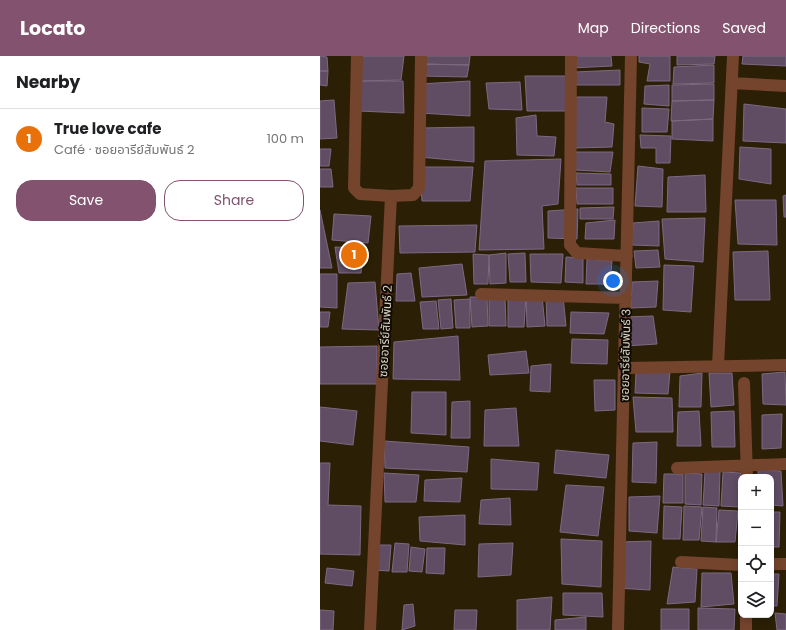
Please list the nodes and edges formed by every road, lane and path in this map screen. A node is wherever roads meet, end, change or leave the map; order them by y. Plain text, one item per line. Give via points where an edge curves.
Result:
1 (357, 56) edge
2 (421, 56) edge
3 (571, 56) edge
4 (631, 56) edge
5 (733, 56) edge
6 (732, 83) junction
7 (786, 86) edge
8 (391, 196) junction
9 (627, 256) junction
10 (481, 294) dead end
11 (626, 298) junction
12 (786, 365) edge
13 (718, 366) junction
14 (624, 368) junction
15 (744, 383) dead end
16 (747, 464) junction
17 (786, 464) edge
18 (677, 468) dead end
19 (747, 474) edge
20 (681, 562) dead end
21 (774, 564) edge
22 (786, 564) edge
23 (738, 565) edge
24 (746, 618) edge
25 (370, 630) edge
26 (618, 630) edge
27 (746, 630) edge

1 - 8 street via 354,188 360,194
2 - 8 street via 419,188 413,195
3 - 9 street via 570,245 577,253
4 - 9 street, ซอยอารีย์สัมพันธ์ 3
5 - 6 street
6 - 7 street
6 - 13 street
8 - 25 street, ซอยอารีย์สัมพันธ์ 2
9 - 11 street, ซอยอารีย์สัมพันธ์ 3
10 - 11 street
11 - 14 street, ซอยอารีย์สัมพันธ์ 3
12 - 13 street
13 - 14 street
14 - 26 street, ซอยอารีย์สัมพันธ์ 3
15 - 16 street
16 - 17 street
16 - 18 street
16 - 19 street
20 - 23 street
21 - 22 street
24 - 27 street

